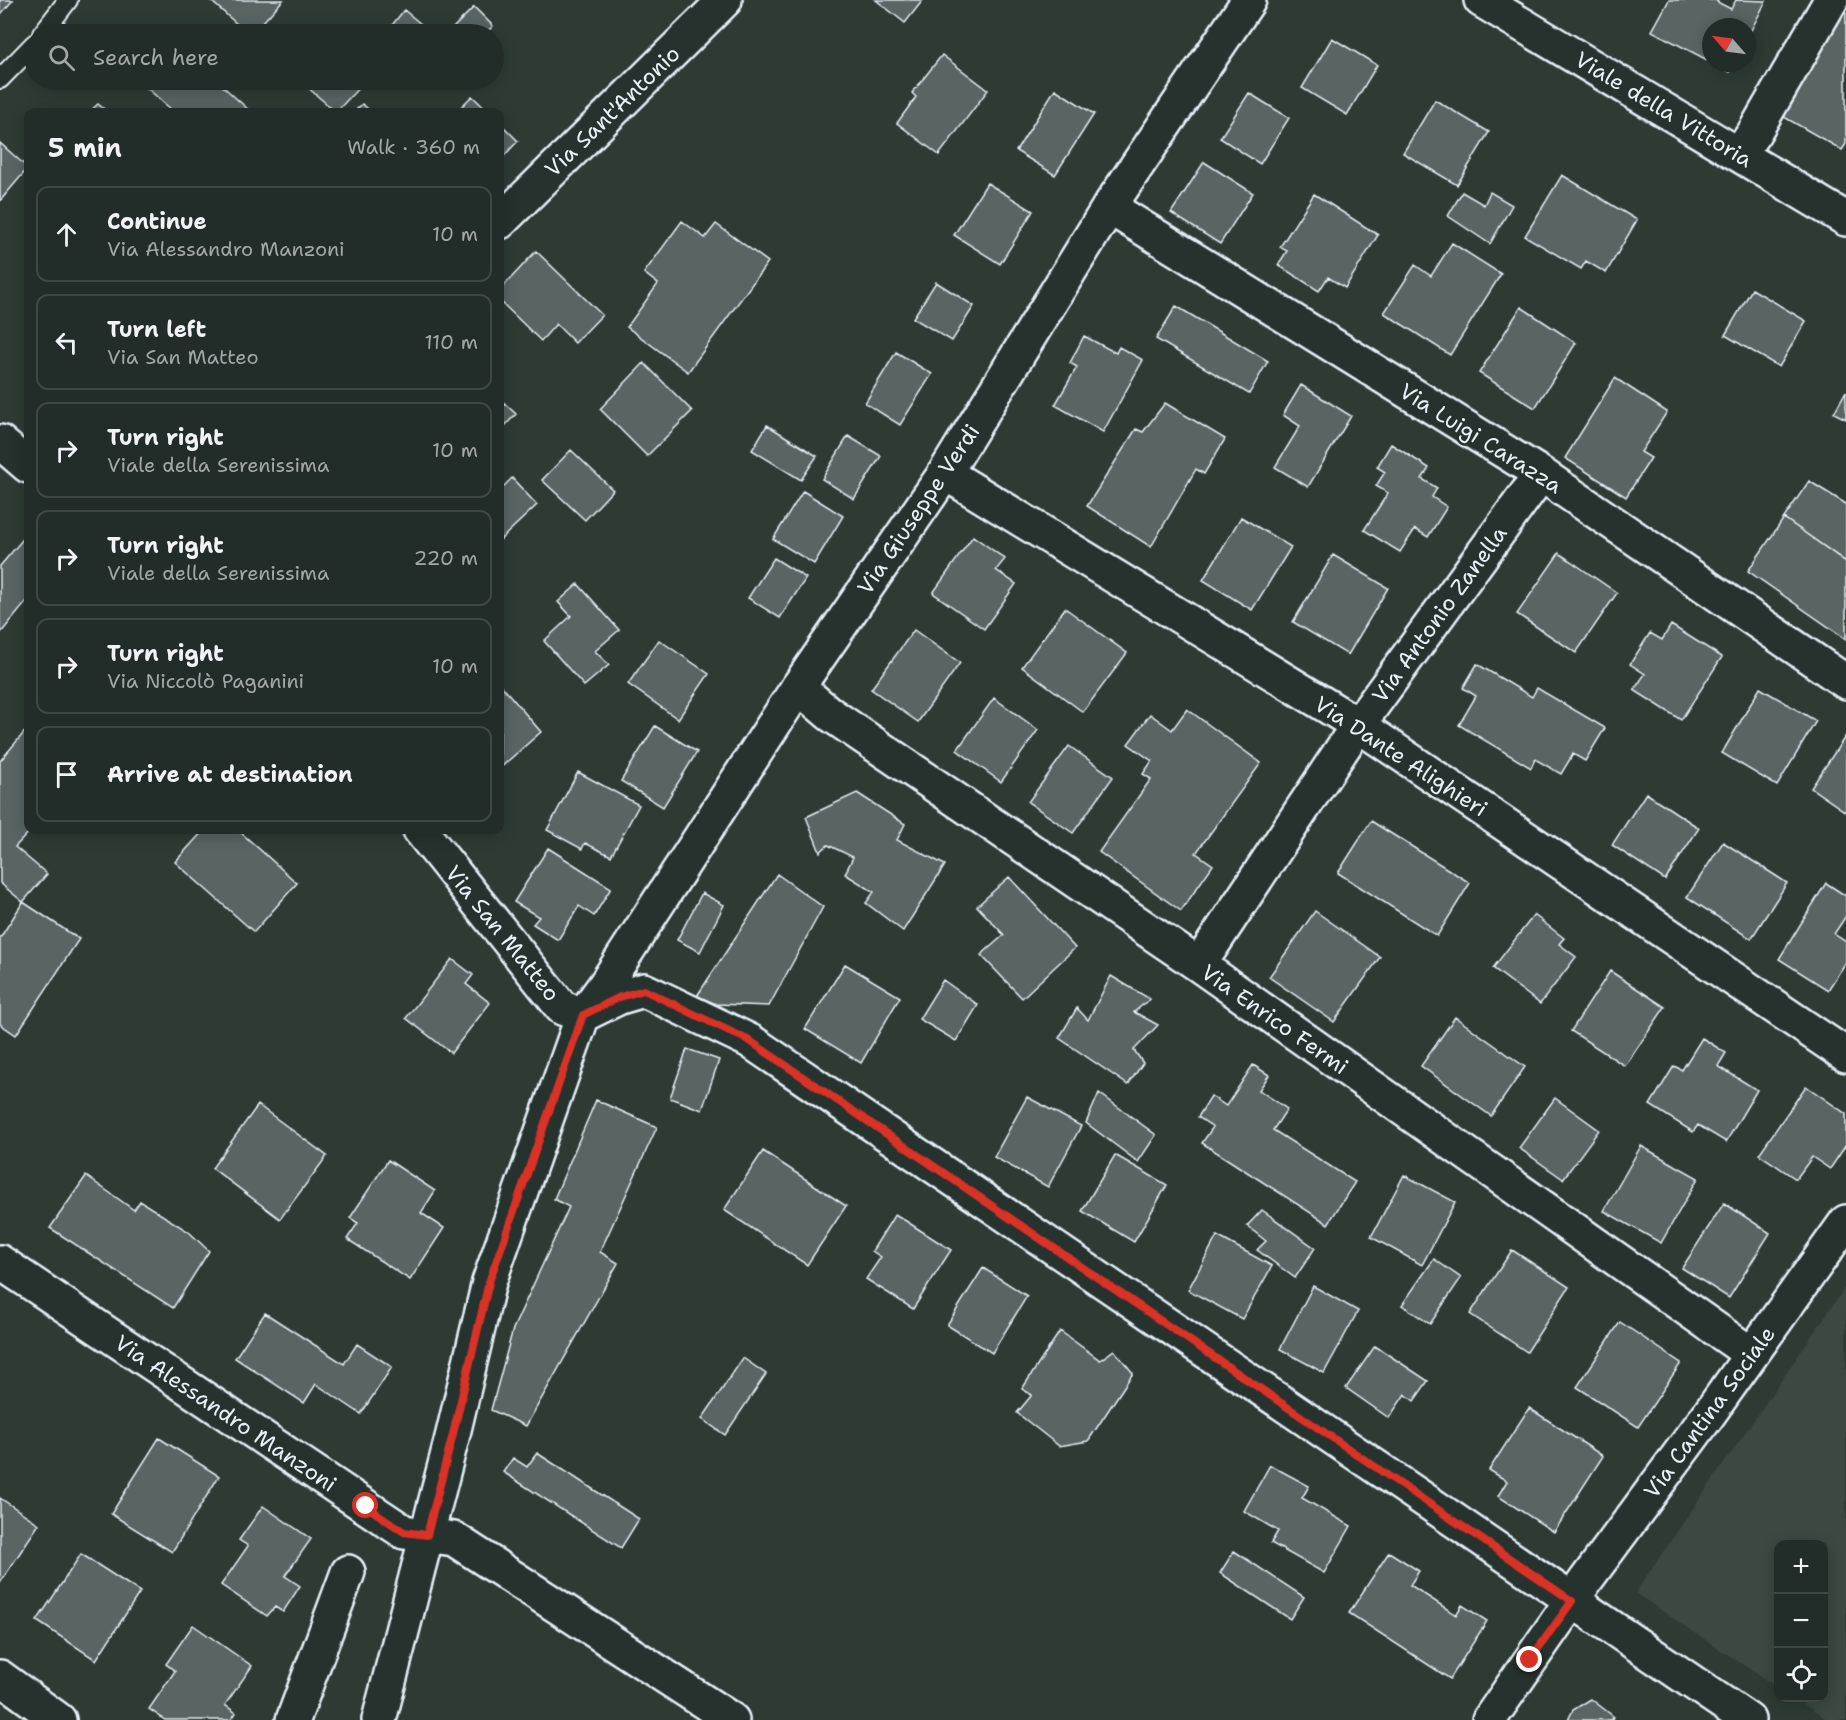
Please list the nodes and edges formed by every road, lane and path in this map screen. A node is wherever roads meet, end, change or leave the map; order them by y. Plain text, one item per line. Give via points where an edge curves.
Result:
1 (68, 0) edge
2 (726, 0) edge
3 (1250, 0) edge
4 (1482, 0) edge
5 (1831, 0) edge
6 (50, 24) edge
7 (24, 54) edge
8 (0, 79) edge
9 (1739, 154) junction
10 (1109, 207) junction
11 (504, 218) edge
12 (1846, 219) edge
13 (0, 442) edge
14 (24, 463) edge
15 (945, 472) junction
16 (1541, 474) junction
17 (1846, 682) edge
18 (798, 687) junction
19 (1358, 725) junction
20 (423, 834) edge
21 (1199, 965) junction
22 (583, 1015) junction
23 (1846, 1055) edge
24 (1846, 1222) edge
25 (0, 1262) edge
26 (1751, 1354) junction
27 (427, 1535) junction
28 (348, 1572) dead end
29 (1572, 1601) junction
30 (0, 1677) edge
31 (58, 1720) edge
32 (293, 1720) edge
33 (379, 1720) edge
34 (732, 1720) edge
35 (1489, 1720) edge
36 (1748, 1720) edge

1 - 6 lane
2 - 11 street, Via Sant'Antonio
3 - 10 street, Via Giuseppe Verdi
4 - 9 street, Viale della Vittoria
5 - 9 street
7 - 8 lane
9 - 12 street, Viale della Vittoria
10 - 15 street, Via Giuseppe Verdi
10 - 16 street, Via Luigi Carazza
13 - 14 street
15 - 18 street, Via Giuseppe Verdi
15 - 19 street, Via Dante Alighieri
16 - 17 street, Via Luigi Carazza
16 - 19 street, Via Antonio Zanella
18 - 21 street, Via Enrico Fermi via 830,714
18 - 22 street, Via Giuseppe Verdi
19 - 21 street, Via Antonio Zanella
19 - 23 street, Via Dante Alighieri
20 - 22 street, Via San Matteo via 562,1008
21 - 26 street, Via Enrico Fermi
22 - 27 street, Via San Matteo via 489,1282
22 - 29 street via 644,990 750,1041
24 - 26 street, Via Cantina Sociale
25 - 27 street, Via Alessandro Manzoni via 404,1532
26 - 29 street, Via Cantina Sociale
27 - 33 street, Via San Matteo
27 - 34 street, Via Alessandro Manzoni via 454,1539 487,1559
28 - 32 street
29 - 35 street, Via Cantina Sociale
29 - 36 street
30 - 31 street

